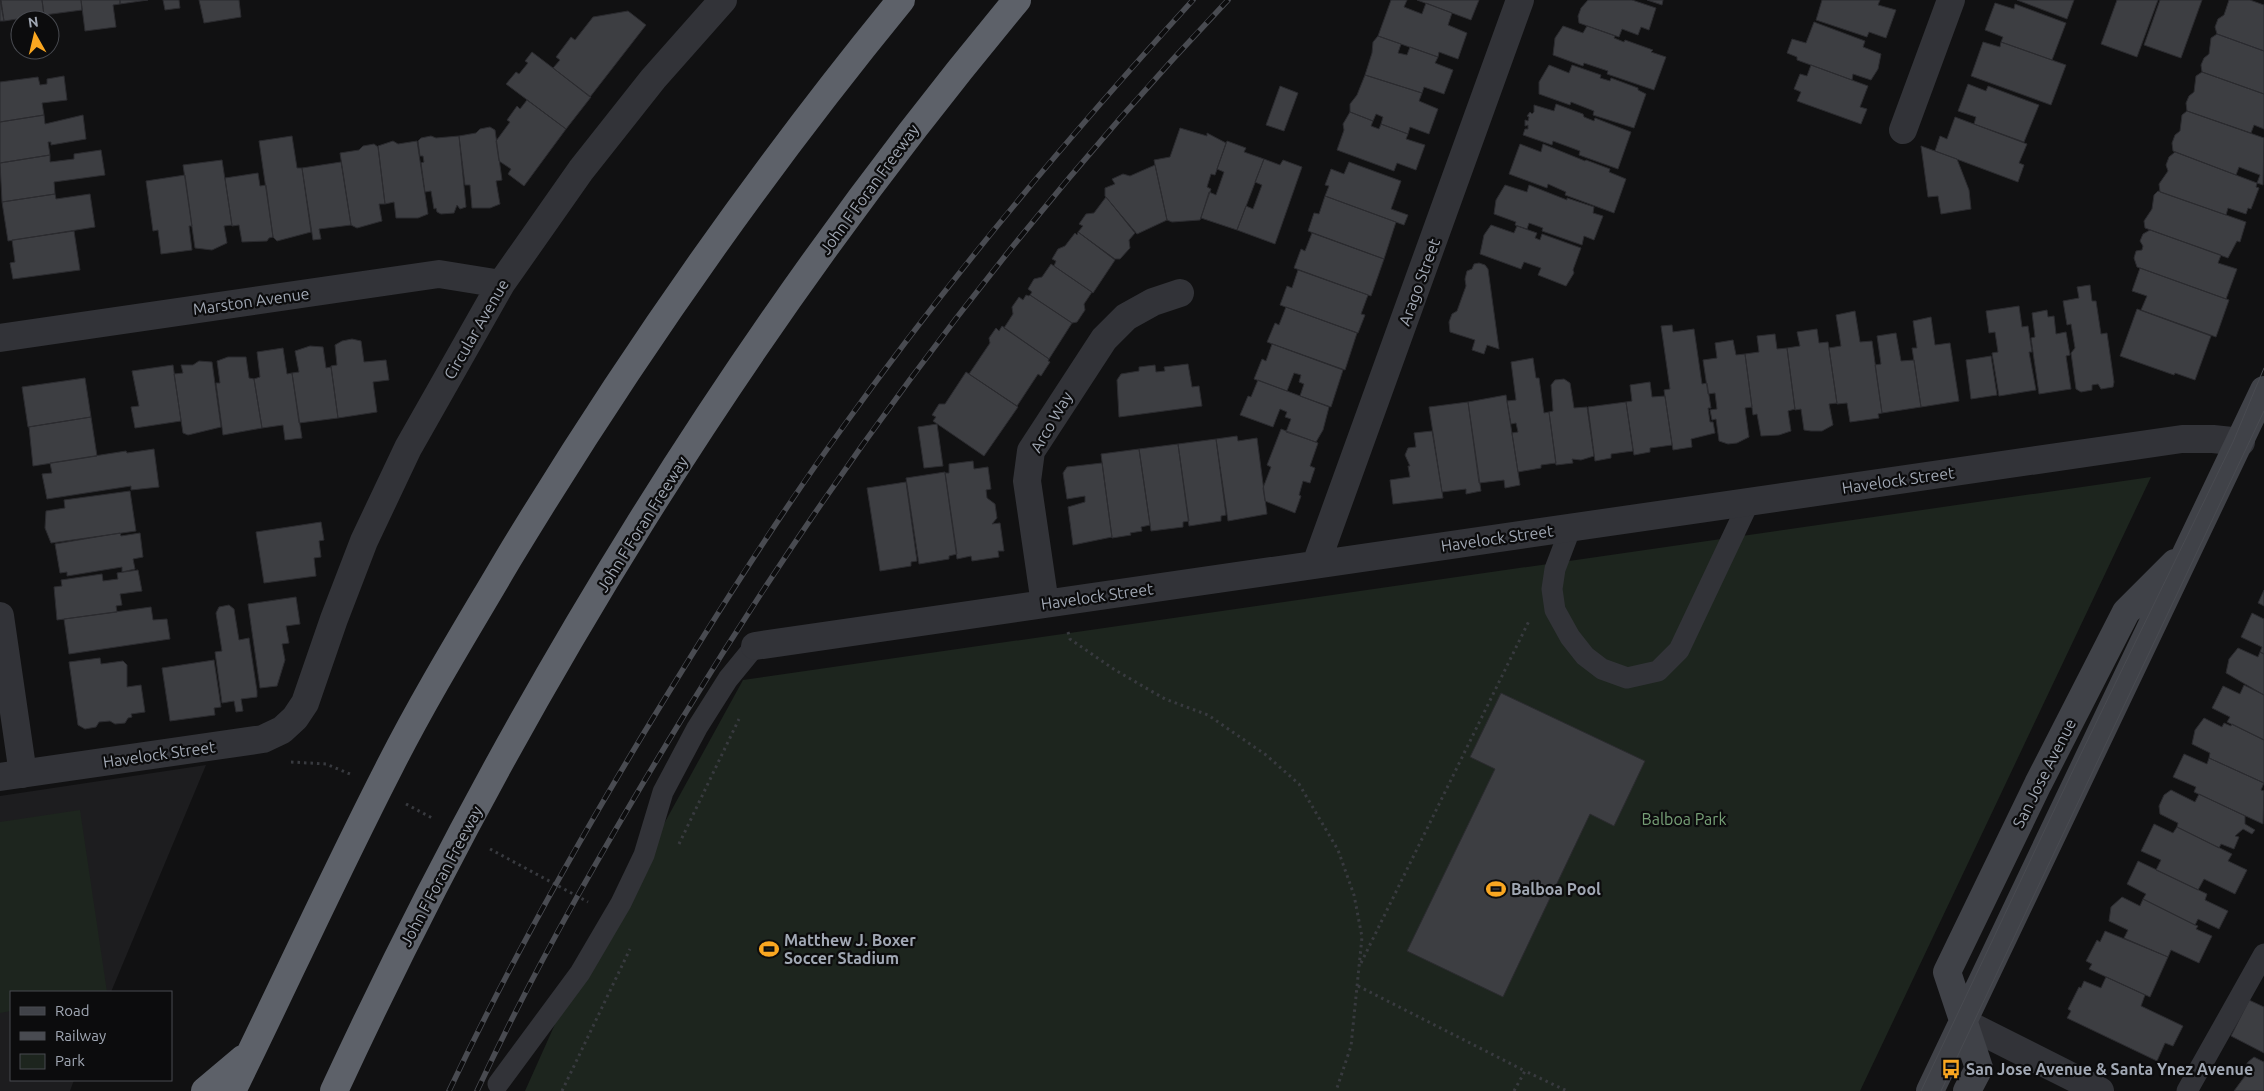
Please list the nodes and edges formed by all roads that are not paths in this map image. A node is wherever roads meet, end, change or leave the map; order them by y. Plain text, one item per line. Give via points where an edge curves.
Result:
1 (723, 0) edge
2 (901, 0) edge
3 (1017, 0) edge
4 (1520, 0) edge
5 (1951, 0) edge
6 (1903, 130) dead end
7 (501, 284) junction
8 (1180, 293) dead end
9 (0, 338) edge
10 (2264, 390) edge
11 (2241, 442) junction
12 (1749, 502) junction
13 (1571, 527) junction
14 (2192, 545) junction
15 (1316, 564) junction
16 (1053, 603) junction
17 (0, 616) edge
18 (754, 646) joint
19 (305, 704) joint
20 (11, 775) edge
21 (2264, 954) edge
22 (1963, 1022) junction
23 (251, 1052) junction
24 (498, 1084) dead end
25 (206, 1091) edge
26 (232, 1091) edge
27 (334, 1091) edge
28 (1930, 1091) edge
29 (1967, 1091) edge
30 (2100, 1091) edge
31 (2187, 1091) edge

1 - 7 street, Circular Avenue via 653,79 581,170
2 - 23 highway via 705,259 620,381 540,506 390,766
3 - 27 highway, John F Foran Freeway via 921,118 839,229 721,399 632,539 550,675 468,822
4 - 15 street, Arago Street
5 - 6 street
7 - 9 street, Marston Avenue via 439,274
7 - 19 street, Circular Avenue via 408,448 364,541
8 - 16 street, Arco Way via 1153,302 1126,317 1104,339 1031,451 1027,481
10 - 11 main road, San Jose Avenue
11 - 12 street, Havelock Street via 2182,439
11 - 14 main road, San Jose Avenue
12 - 13 street, Havelock Street
12 - 13 lane via 1679,650 1658,672 1628,678 1602,669 1585,656 1555,610 1552,589 1555,569
13 - 15 street, Havelock Street
14 - 22 main road, San Jose Avenue
14 - 22 main road, San Jose Avenue via 2126,612 1947,972
15 - 16 street, Havelock Street
16 - 18 street, Havelock Street
17 - 20 street
18 - 24 lane via 702,720 666,786 644,855 621,903 580,973
19 - 20 street, Havelock Street via 282,730 263,739
21 - 31 lane
22 - 28 main road, San Jose Avenue
22 - 29 main road, San Jose Avenue via 1978,1068
22 - 30 street
23 - 25 highway
23 - 26 highway

